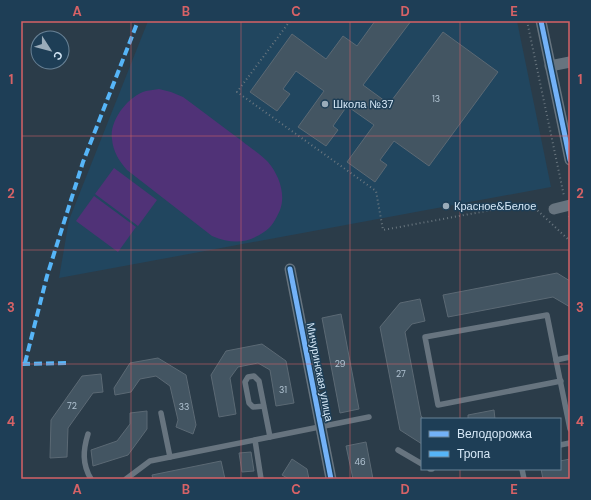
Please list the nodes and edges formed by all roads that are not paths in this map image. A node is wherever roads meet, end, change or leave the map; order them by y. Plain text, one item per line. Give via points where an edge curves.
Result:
1 (541, 21) edge
2 (570, 62) edge
3 (550, 66) junction
4 (570, 160) edge
5 (568, 206) edge
6 (554, 209) dead end
7 (290, 269) dead end
8 (570, 357) edge
9 (556, 360) junction
10 (561, 381) junction
11 (264, 406) junction
12 (161, 413) dead end
13 (369, 417) dead end
14 (320, 426) junction
15 (570, 429) edge
16 (88, 434) dead end
17 (270, 437) junction
18 (255, 440) junction
19 (398, 450) dead end
20 (170, 457) junction
21 (421, 463) edge
22 (91, 479) edge
23 (126, 479) edge
24 (261, 479) edge
25 (331, 479) edge

1 - 3 street
2 - 3 street
3 - 4 street
5 - 6 street
7 - 14 street, Мичуринская улица
8 - 9 lane
9 - 10 lane
9 - 10 lane via 547,315 425,337 438,404
10 - 15 lane
11 - 11 lane via 260,381 254,376 248,377 245,382 249,403 253,407
11 - 17 lane
12 - 20 lane
13 - 14 lane
14 - 17 lane
14 - 25 street, Мичуринская улица
16 - 22 lane via 84,461
17 - 18 lane
18 - 20 lane
18 - 24 lane
19 - 21 lane
20 - 23 lane via 150,461

